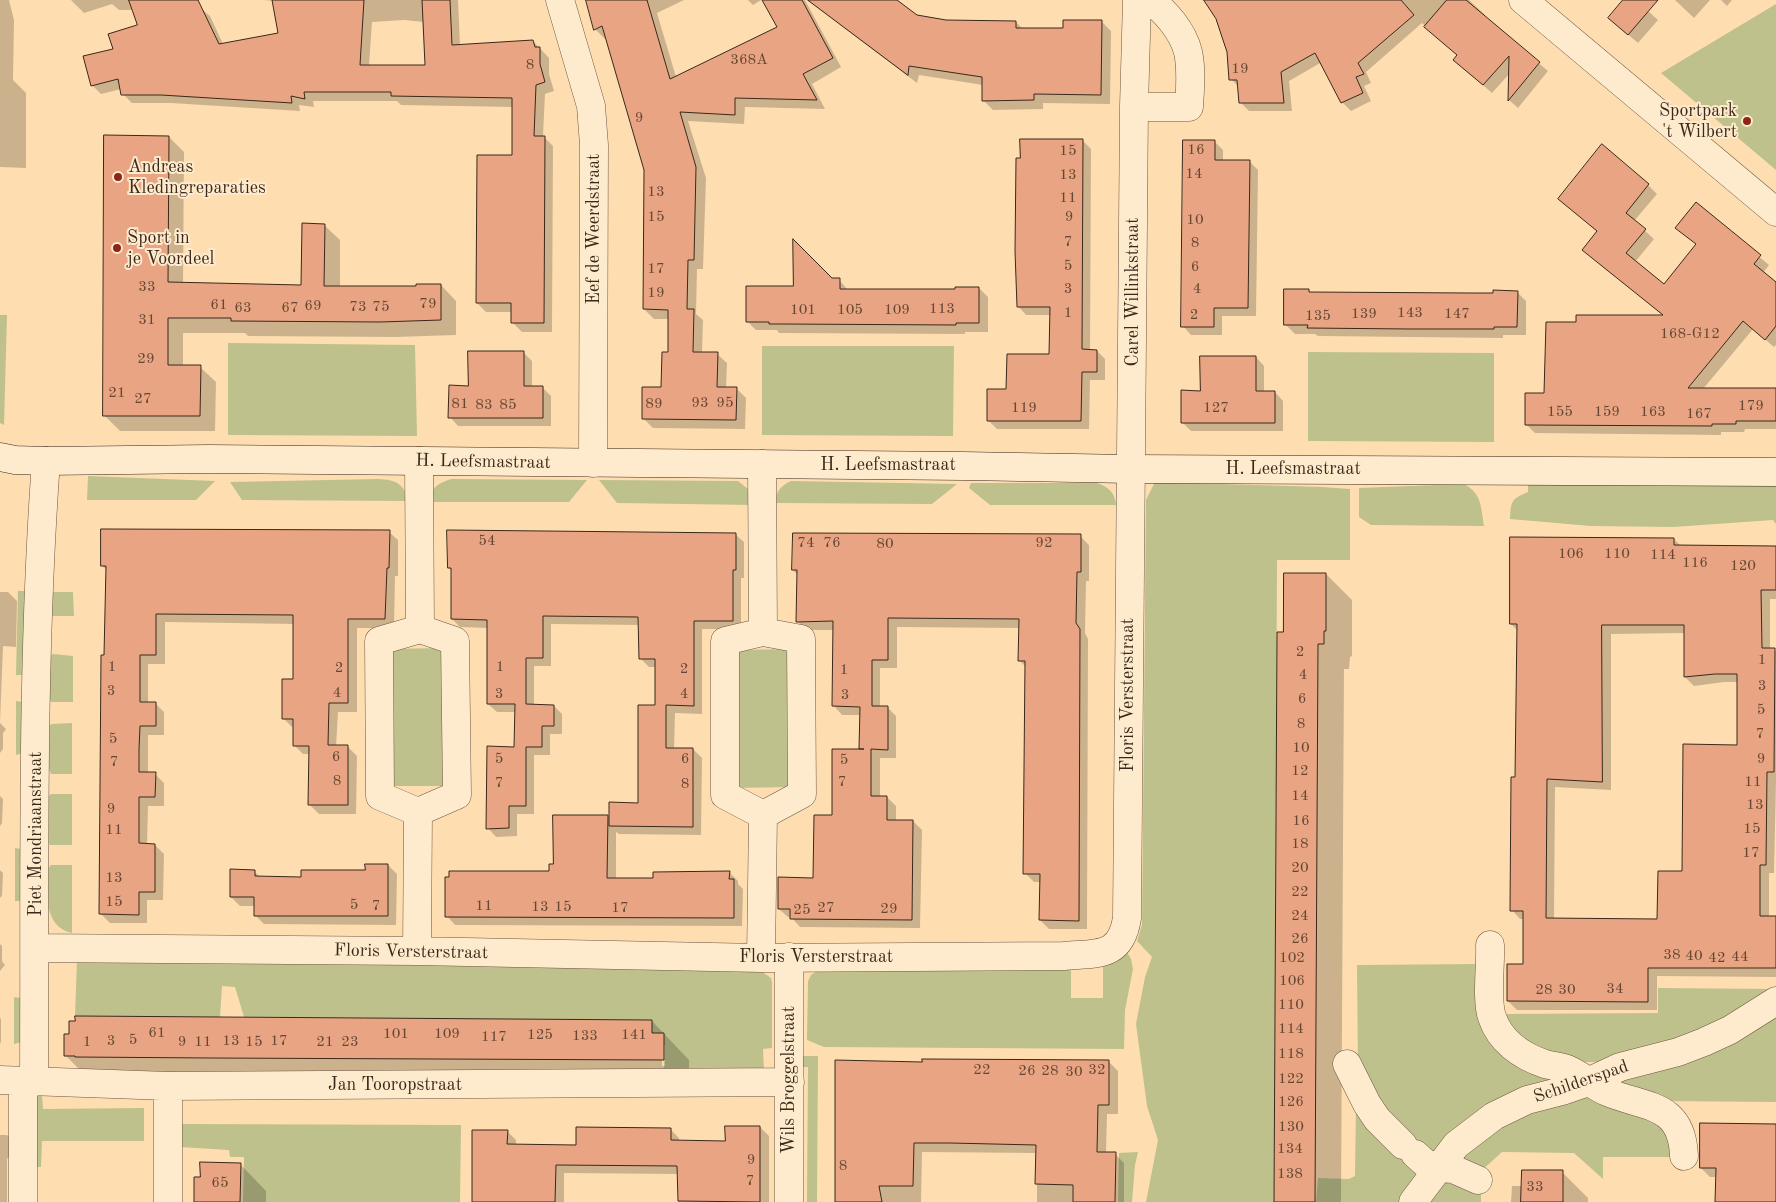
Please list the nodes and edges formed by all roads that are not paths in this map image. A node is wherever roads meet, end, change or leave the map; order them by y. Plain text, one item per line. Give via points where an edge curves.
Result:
1 (560, 0) edge
2 (1137, 0) edge
3 (1149, 0) edge
4 (1523, 0) edge
5 (1134, 111) junction
6 (1776, 212) edge
7 (0, 457) edge
8 (46, 461) junction
9 (419, 461) junction
10 (593, 463) junction
11 (762, 464) junction
12 (1130, 469) junction
13 (1776, 472) edge
14 (420, 628) junction
15 (763, 632) junction
16 (418, 812) junction
17 (763, 815) junction
18 (1490, 945) dead end
19 (35, 948) junction
20 (416, 951) junction
21 (761, 958) junction
22 (789, 958) junction
23 (1776, 1001) edge
24 (1347, 1064) dead end
25 (0, 1080) edge
26 (34, 1081) junction
27 (790, 1082) junction
28 (1588, 1082) junction
29 (168, 1086) junction
30 (1684, 1156) dead end
31 (1440, 1168) junction
32 (1478, 1180) dead end
33 (23, 1202) edge
34 (168, 1202) edge
35 (790, 1202) edge
36 (1413, 1202) edge

1 - 10 street, Eef de Weerdstraat via 593,117
2 - 5 street, Carel Willinkstraat
3 - 5 street via 1167,15 1188,52 1189,107
4 - 6 street
5 - 12 street, Carel Willinkstraat
7 - 8 street, H. Leefsmastraat
8 - 9 street, H. Leefsmastraat
8 - 19 street, Piet Mondriaanstraat via 37,630
9 - 10 street, H. Leefsmastraat
9 - 14 street
10 - 11 street, H. Leefsmastraat
11 - 12 street, H. Leefsmastraat
11 - 15 street
12 - 13 street, H. Leefsmastraat
12 - 22 street, Floris Versterstraat via 1127,918 1122,939 1106,952 1064,956
14 - 16 street via 455,641 457,795
14 - 16 street via 379,641 380,796
15 - 17 street via 725,640 725,795
15 - 17 street via 801,639 802,794
16 - 20 street
17 - 21 street
18 - 28 street via 1490,1005 1502,1036 1517,1051 1545,1064 1568,1069
19 - 20 street, Floris Versterstraat
19 - 26 street, Piet Mondriaanstraat
20 - 21 street, Floris Versterstraat
21 - 22 street, Floris Versterstraat
22 - 27 street, Wils Broggelstraat
23 - 28 street, Schilderspad via 1704,1042 1620,1067
24 - 31 street via 1378,1120 1425,1163
25 - 26 street, Jan Tooropstraat
26 - 29 street, Jan Tooropstraat
26 - 33 street, Piet Mondriaanstraat via 23,1089
27 - 29 street, Jan Tooropstraat
27 - 35 street, Wils Broggelstraat
28 - 30 street via 1667,1114 1683,1140
28 - 31 street, Schilderspad via 1527,1100 1494,1116 1456,1144
29 - 34 street
31 - 32 street
31 - 36 street, Schilderspad

